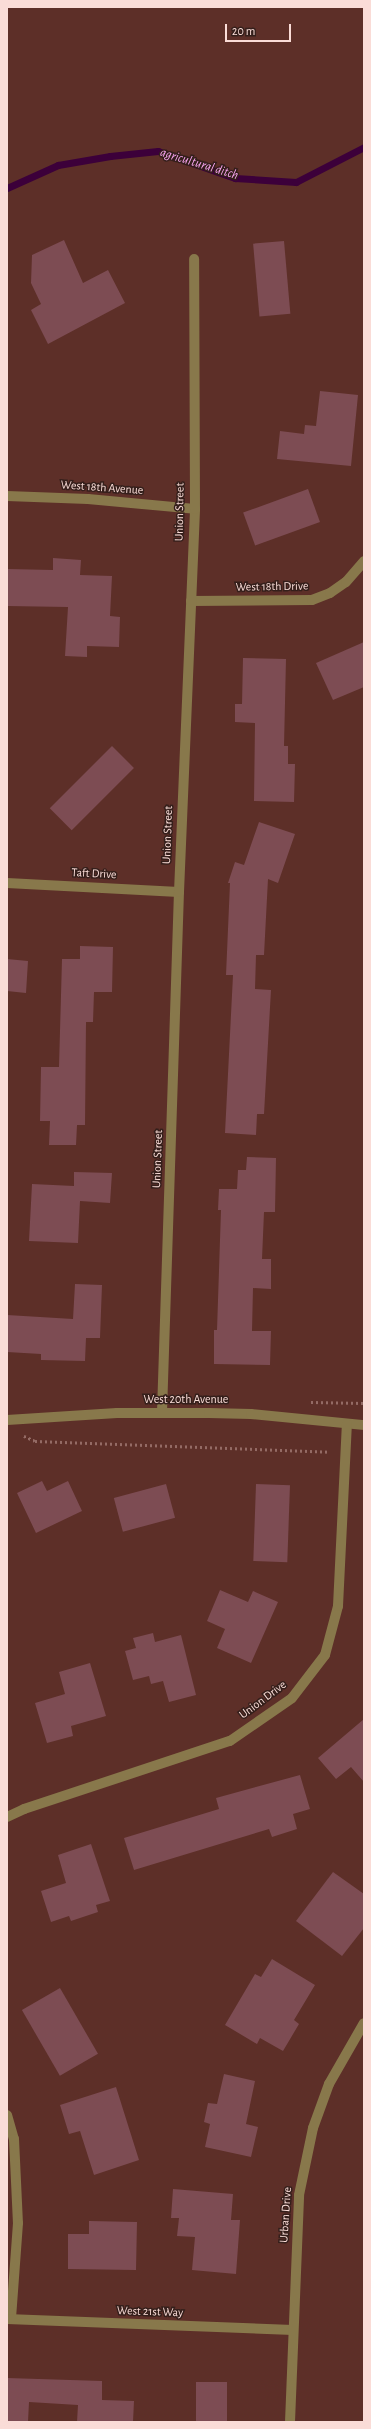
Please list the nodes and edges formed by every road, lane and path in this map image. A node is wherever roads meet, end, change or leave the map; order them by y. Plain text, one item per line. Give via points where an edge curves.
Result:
1 (194, 259) dead end
2 (7, 496) edge
3 (194, 509) junction
4 (364, 561) edge
5 (191, 601) junction
6 (7, 883) edge
7 (179, 892) junction
8 (162, 1412) junction
9 (7, 1420) edge
10 (347, 1424) junction
11 (364, 1425) edge
12 (35, 1441) dead end
13 (346, 1452) junction
14 (7, 1817) edge
15 (364, 2023) edge
16 (7, 2115) edge
17 (9, 2319) edge
18 (293, 2330) junction
19 (290, 2422) edge

1 - 3 street, Union Street
2 - 3 street, West 18th Avenue
3 - 5 street, Union Street
4 - 5 street, West 18th Drive via 346,582 330,593 312,600
5 - 7 street, Union Street
6 - 7 street, Taft Drive
7 - 8 street, Union Street
8 - 9 street, West 20th Avenue
8 - 10 street, West 20th Avenue via 251,1414
10 - 11 street, West 20th Avenue
10 - 13 street, Union Drive
12 - 13 path
13 - 14 street, Union Drive via 338,1606 325,1655 292,1698 230,1741 24,1809
15 - 18 street, Urban Drive via 329,2084 313,2128 299,2196
16 - 17 street via 14,2139 18,2223
17 - 18 street, West 21st Way
18 - 19 street, Urban Drive

